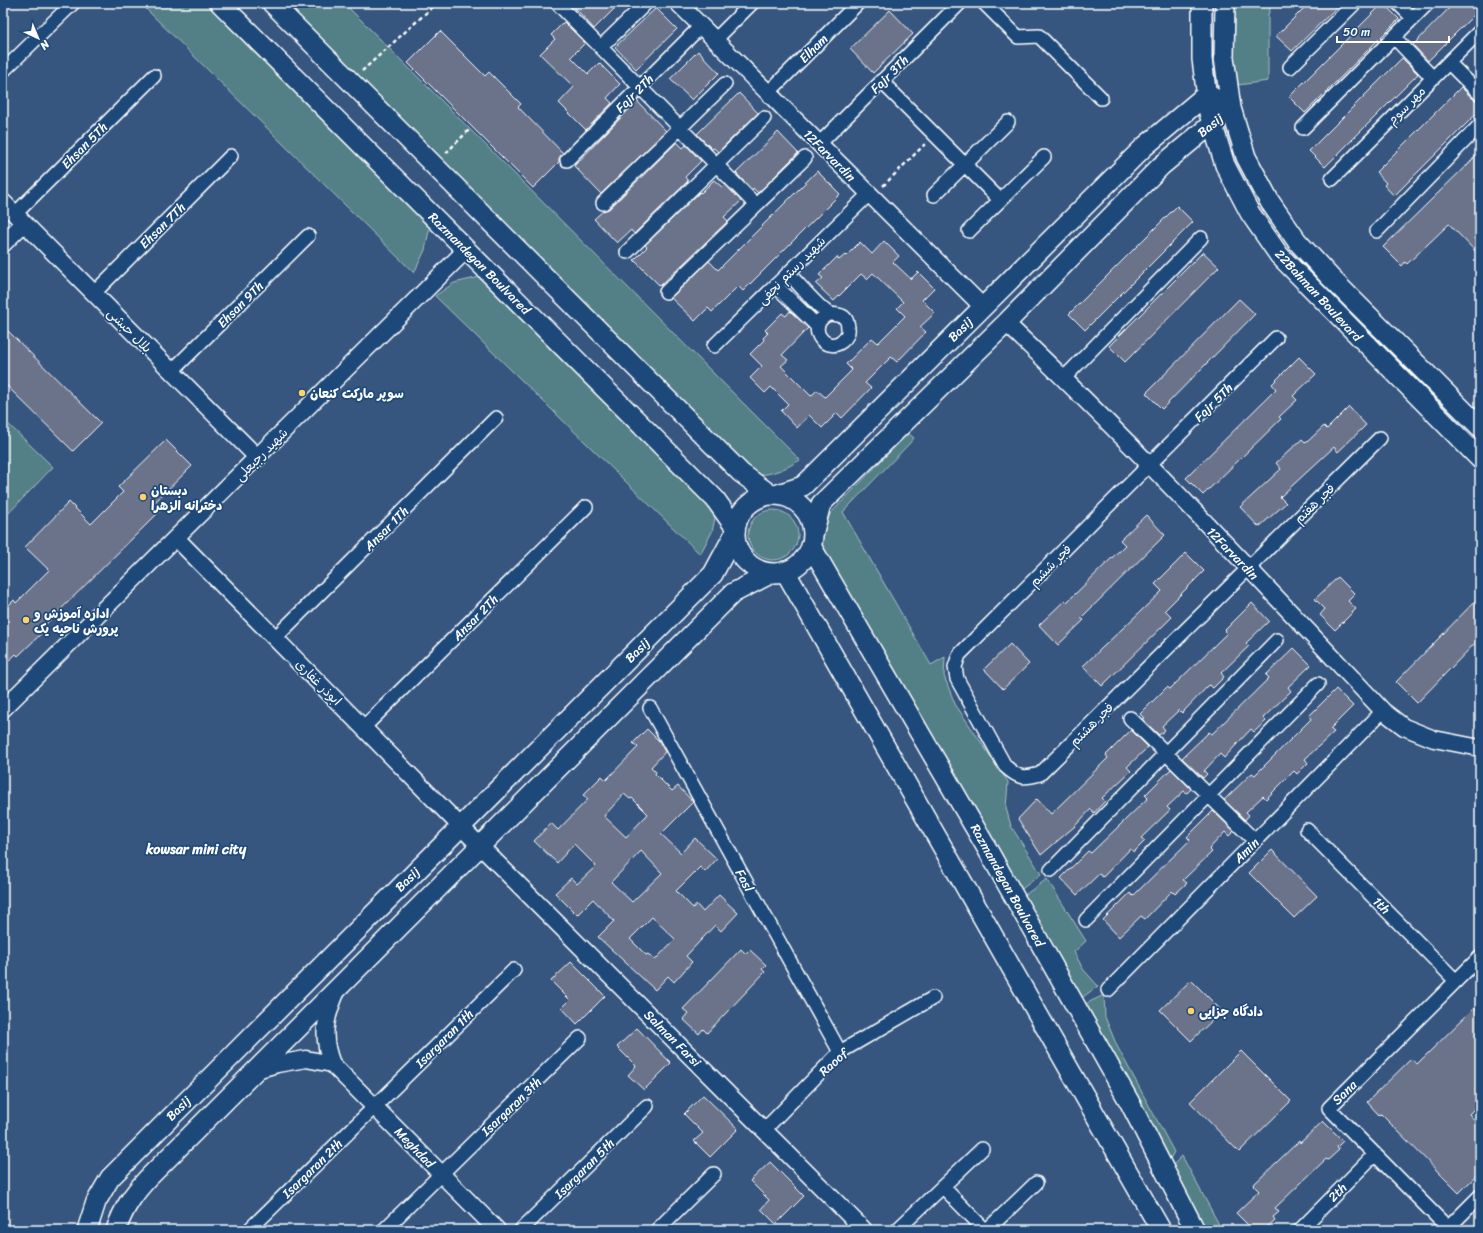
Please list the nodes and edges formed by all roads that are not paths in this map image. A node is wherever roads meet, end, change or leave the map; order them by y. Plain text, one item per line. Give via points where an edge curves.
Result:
1 (73, 3) edge
2 (220, 3) edge
3 (272, 3) edge
4 (557, 3) edge
5 (678, 3) edge
6 (752, 3) edge
7 (858, 3) edge
8 (960, 3) edge
9 (984, 3) edge
10 (1202, 3) edge
11 (1224, 3) edge
12 (1355, 3) edge
13 (1398, 3) edge
14 (1428, 3) edge
15 (644, 5) dead end
16 (1413, 18) junction
17 (701, 26) junction
18 (1480, 31) edge
19 (1394, 37) junction
20 (715, 40) junction
21 (601, 47) junction
22 (1449, 63) junction
23 (1290, 67) dead end
24 (3, 71) edge
25 (154, 76) dead end
26 (1433, 78) junction
27 (881, 81) junction
28 (726, 84) dead end
29 (640, 87) junction
30 (768, 93) junction
31 (1207, 94) junction
32 (1480, 94) edge
33 (1101, 98) dead end
34 (1231, 108) junction
35 (764, 118) dead end
36 (1008, 122) dead end
37 (1212, 123) junction
38 (1480, 125) edge
39 (681, 128) junction
40 (1303, 128) dead end
41 (819, 144) junction
42 (231, 156) dead end
43 (1044, 157) dead end
44 (805, 158) dead end
45 (567, 160) dead end
46 (717, 165) junction
47 (965, 165) junction
48 (1332, 179) dead end
49 (934, 195) dead end
50 (870, 196) junction
51 (1000, 200) junction
52 (3, 202) edge
53 (603, 202) dead end
54 (756, 205) junction
55 (19, 218) junction
56 (969, 230) dead end
57 (1377, 231) dead end
58 (308, 236) dead end
59 (1201, 238) dead end
60 (3, 244) edge
61 (466, 250) junction
62 (627, 252) dead end
63 (788, 273) junction
64 (776, 286) junction
65 (666, 292) dead end
66 (94, 293) junction
67 (983, 307) junction
68 (829, 314) junction
69 (1006, 323) junction
70 (817, 326) junction
71 (1276, 338) dead end
72 (714, 346) dead end
73 (172, 371) junction
74 (1064, 378) junction
75 (496, 418) dead end
76 (1480, 427) edge
77 (1380, 438) dead end
78 (258, 458) junction
79 (1480, 459) edge
80 (1150, 466) junction
81 (773, 495) junction
82 (586, 507) dead end
83 (735, 530) junction
84 (176, 538) junction
85 (812, 540) junction
86 (1248, 567) junction
87 (778, 572) junction
88 (275, 638) junction
89 (1277, 640) dead end
90 (955, 667) joint
91 (1318, 684) dead end
92 (650, 708) dead end
93 (3, 709) edge
94 (1383, 711) junction
95 (1130, 718) dead end
96 (364, 727) junction
97 (1480, 748) edge
98 (1166, 753) junction
99 (1208, 796) junction
100 (461, 826) junction
101 (1307, 830) dead end
102 (1255, 841) junction
103 (480, 846) junction
104 (1051, 870) dead end
105 (1086, 920) dead end
106 (1480, 957) edge
107 (514, 970) dead end
108 (1456, 981) junction
109 (339, 987) junction
110 (1108, 990) dead end
111 (934, 998) dead end
112 (580, 1038) dead end
113 (840, 1052) junction
114 (332, 1064) junction
115 (256, 1070) junction
116 (375, 1106) junction
117 (647, 1106) dead end
118 (765, 1129) junction
119 (982, 1149) dead end
120 (1375, 1154) junction
121 (442, 1174) junction
122 (714, 1174) dead end
123 (1036, 1183) dead end
124 (943, 1187) junction
125 (1480, 1196) edge
126 (1448, 1229) edge
127 (87, 1230) edge
128 (116, 1230) edge
129 (249, 1230) edge
130 (384, 1230) edge
131 (497, 1230) edge
132 (521, 1230) edge
133 (657, 1230) edge
134 (864, 1230) edge
135 (897, 1230) edge
136 (986, 1230) edge
137 (1161, 1230) edge
138 (1196, 1230) edge
139 (1300, 1230) edge

1 - 24 street
2 - 61 main road, Razmandegan Boulvared
3 - 81 main road via 741,473
4 - 21 street
5 - 17 street, 12Farvardin
6 - 20 street
7 - 30 street, Elham
8 - 27 street, Fajr 3Th
9 - 33 street via 1018,37 1039,36
10 - 31 main road, 22Bahman Boulevard via 1202,59
11 - 34 main road, 22Bahman Boulevard via 1224,57
12 - 23 street
13 - 16 street
14 - 16 street
15 - 21 street
16 - 19 street
17 - 20 street, 12Farvardin
17 - 29 street, Fajr 2Th
18 - 22 street, مهر سوم
19 - 26 street
19 - 40 street
20 - 30 street, 12Farvardin
21 - 29 street
22 - 26 street, مهر سوم
22 - 32 street
25 - 55 street, Ehsan 5Th
26 - 48 street, مهر سوم
27 - 41 street, Fajr 3Th
27 - 47 street
28 - 39 street
29 - 39 street
29 - 45 street, Fajr 2Th
30 - 41 street, 12Farvardin
31 - 34 main road, Basij
31 - 37 main road, 22Bahman Boulevard
31 - 67 main road, Basij via 1144,147
34 - 37 main road, Basij
34 - 76 main road, 22Bahman Boulevard via 1246,157 1270,202 1297,241
35 - 46 street
36 - 47 street
37 - 69 main road, Basij via 1161,166
37 - 79 main road, 22Bahman Boulevard via 1225,166 1250,213 1279,255
38 - 57 street
39 - 46 street
39 - 53 street
41 - 50 street, 12Farvardin
42 - 66 street, Ehsan 7Th
43 - 51 street
44 - 54 street
46 - 54 street
46 - 62 street
47 - 49 street
47 - 51 street
50 - 63 street, شهید رستم نجفی
50 - 67 street, 12Farvardin
51 - 56 street
52 - 55 street, بلال حبشی
54 - 65 street
55 - 60 street
55 - 66 street, بلال حبشی
58 - 73 street, Ehsan 9Th
59 - 74 street
61 - 78 street, شهید رجبعلی
61 - 83 main road, Razmandegan Boulvared via 714,499
63 - 64 street, شهید رستم نجفی
63 - 68 street
64 - 70 street
64 - 72 street, شهید رستم نجفی
66 - 73 street, بلال حبشی
67 - 81 main road, Basij via 803,486
68 - 70 street via 821,319
68 - 70 street via 839,314 846,321 848,331 844,340 834,345 824,342 818,334
69 - 74 street, 12Farvardin
69 - 85 main road, Basij via 821,504
71 - 80 street, Fajr 5Th
73 - 78 street, بلال حبشی
74 - 80 street, 12Farvardin
75 - 88 street, Ansar 1Th
77 - 86 street, فجر هفتم
78 - 84 street, شهید رجبعلی
80 - 86 street, 12Farvardin
80 - 90 street, فجر ششم via 959,655
81 - 83 main road via 748,504 740,515
81 - 85 main road via 789,498 802,507 810,520
82 - 96 street, Ansar 2Th
83 - 87 main road via 737,548 745,560 757,569
83 - 100 main road, Basij via 713,574
84 - 88 street, ابوذر غفاری
84 - 93 street, شهید رجبعلی
85 - 87 main road via 805,557 796,566
85 - 138 main road, Razmandegan Boulvared via 1130,1103
86 - 90 street, فجر هشتم via 1040,774 1028,778 1015,775 1005,766 957,679
86 - 94 street, 12Farvardin
87 - 103 main road via 733,594
87 - 137 main road
88 - 96 street, ابوذر غفاری
89 - 98 street
91 - 99 street
92 - 113 street, Fasl
94 - 97 street, 12Farvardin via 1404,727 1434,740
94 - 102 street, Amin
95 - 98 street
96 - 100 street, ابوذر غفاری
98 - 99 street
98 - 104 street
99 - 102 street
99 - 105 street
100 - 103 street, Salman Farsi
100 - 127 main road, Basij via 110,1178 96,1202
101 - 108 street, 1th
102 - 110 street, Amin
103 - 109 main road
103 - 118 street, Salman Farsi
106 - 108 street, Sana
107 - 116 street, Isargaran 1th
108 - 120 street, Sana via 1329,1108
109 - 114 street, Meghdad via 327,1013 324,1033
109 - 115 main road
111 - 113 street, Raoof
112 - 121 street, Isargaran 3th
113 - 118 street, Raoof
114 - 115 street via 306,1059
114 - 116 street, Meghdad
115 - 128 main road via 133,1194
116 - 121 street, Meghdad
116 - 129 street, Isargaran 2th
117 - 132 street, Isargaran 5th
118 - 134 street, Salman Farsi
119 - 124 street
120 - 126 street, Sana
120 - 139 street, 2th
121 - 130 street, Isargaran 3th
121 - 131 street, Meghdad
122 - 133 street
123 - 136 street
124 - 135 street
124 - 136 street
125 - 126 street

